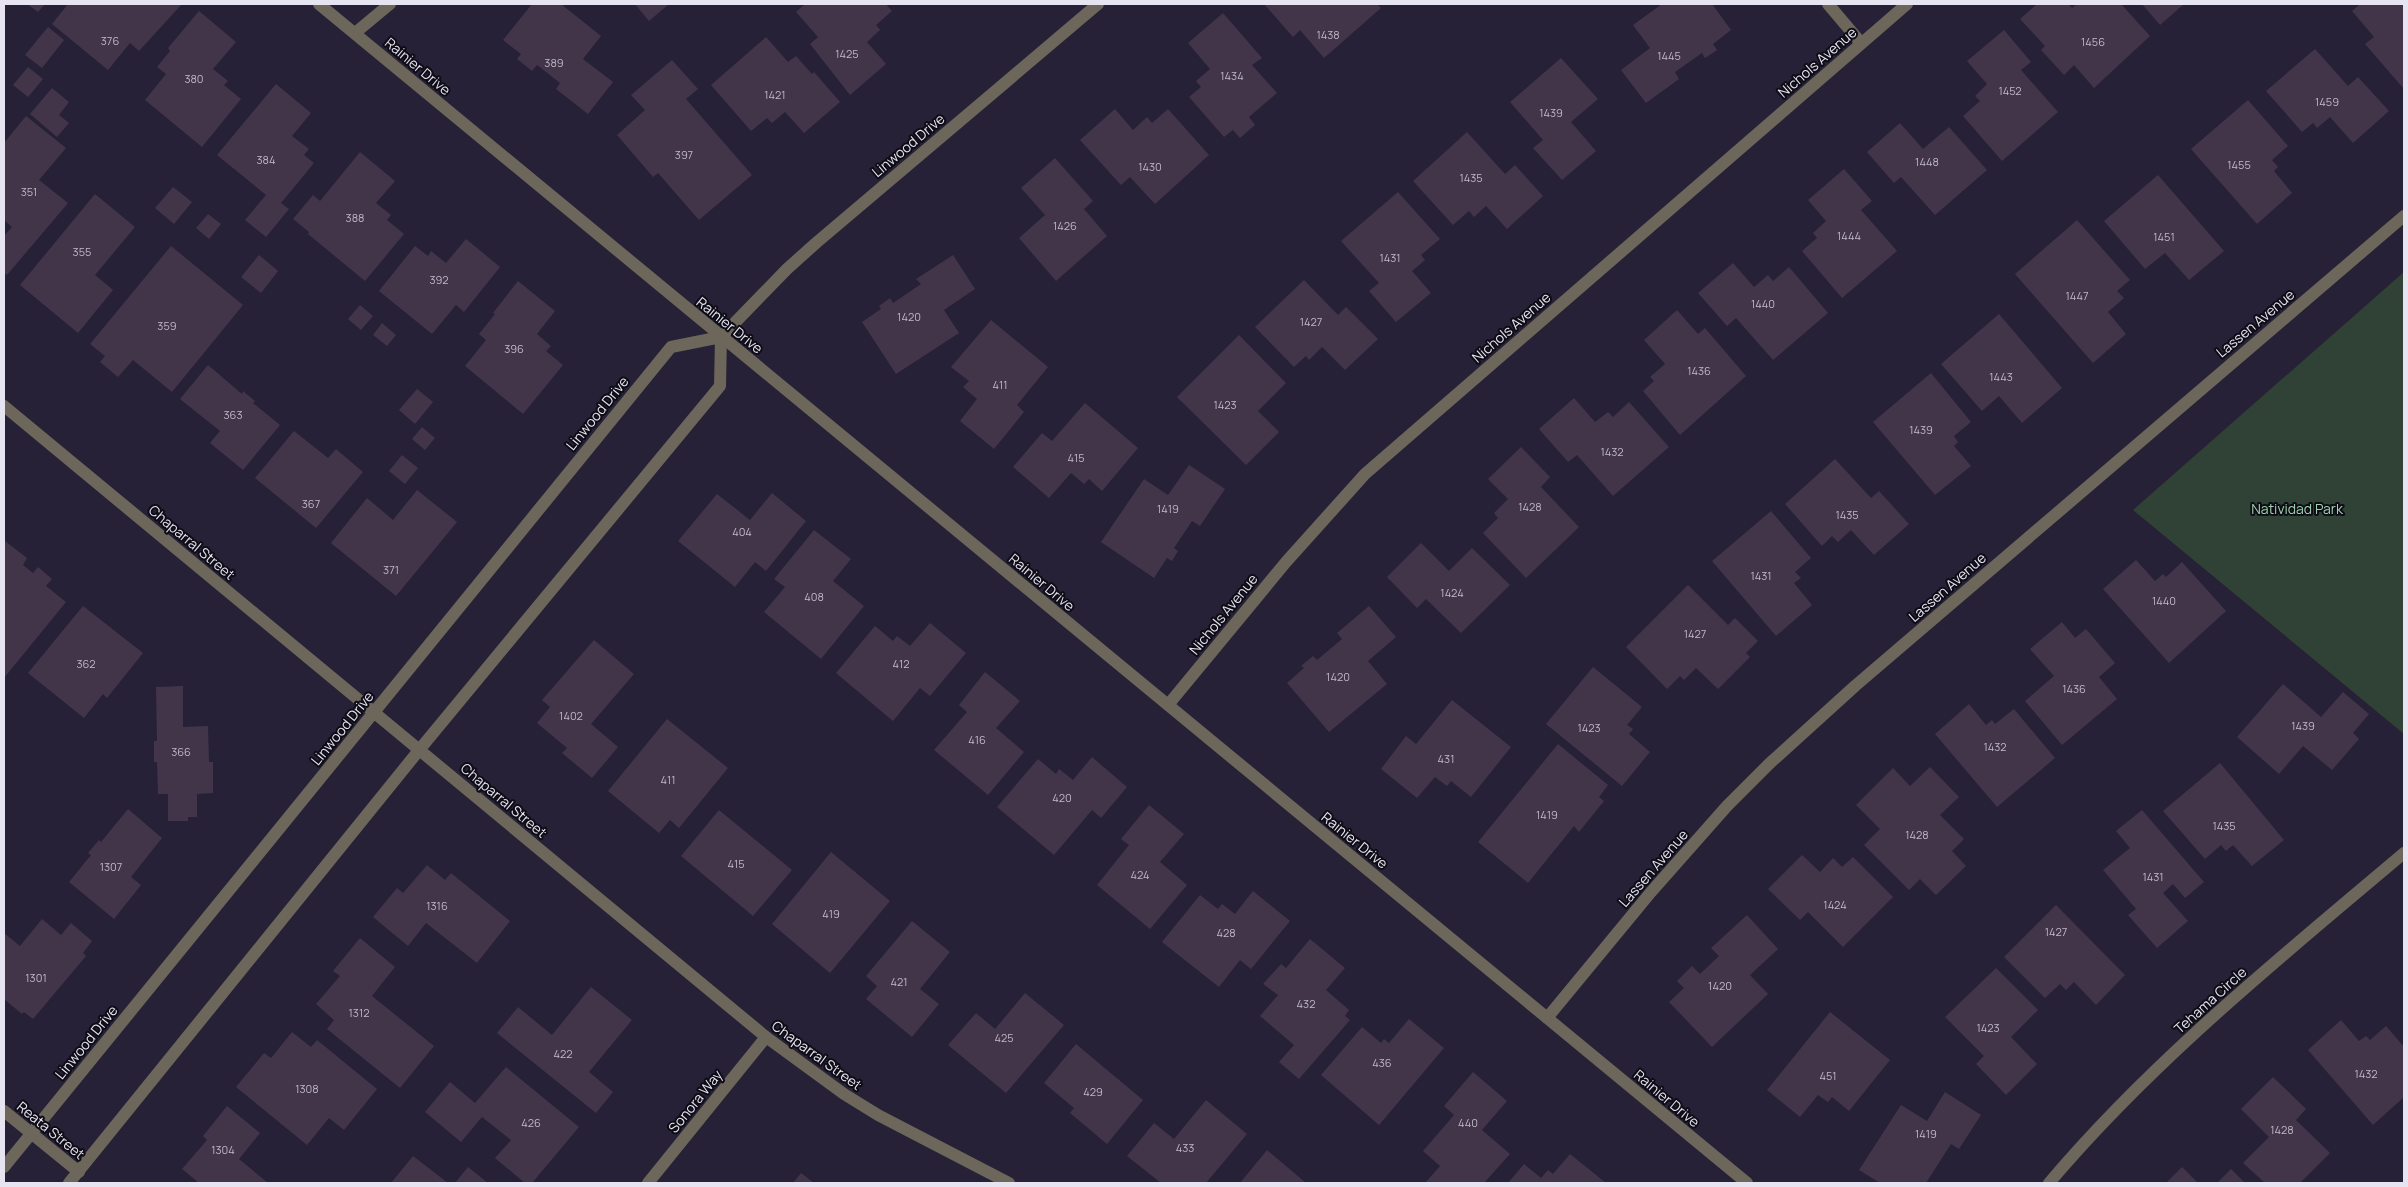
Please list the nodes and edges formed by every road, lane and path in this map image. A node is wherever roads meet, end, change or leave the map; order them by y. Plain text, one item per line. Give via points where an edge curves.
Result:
1 (319, 4) edge
2 (390, 4) edge
3 (1098, 4) edge
4 (1828, 4) edge
5 (1908, 4) edge
6 (355, 34) junction
7 (1862, 43) junction
8 (2404, 216) edge
9 (721, 337) junction
10 (4, 406) edge
11 (1168, 705) junction
12 (374, 712) junction
13 (420, 748) junction
14 (2404, 853) edge
15 (1547, 1018) junction
16 (766, 1037) junction
17 (4, 1111) edge
18 (31, 1134) junction
19 (4, 1167) edge
20 (79, 1172) junction
21 (70, 1183) edge
22 (648, 1183) edge
23 (1009, 1183) edge
24 (1747, 1183) edge
25 (2049, 1183) edge

1 - 6 street, Rainier Drive
2 - 6 street
3 - 9 street, Linwood Drive via 809,250
4 - 7 street
5 - 7 street, Nichols Avenue
6 - 9 street, Rainier Drive
7 - 11 street, Nichols Avenue via 1364,474 1286,562
8 - 15 street, Lassen Avenue via 1862,679 1776,758 1688,849
9 - 11 street, Rainier Drive
9 - 12 street, Linwood Drive via 671,347
9 - 13 street via 720,386
10 - 12 street, Chaparral Street
11 - 15 street, Rainier Drive
12 - 13 street, Chaparral Street
12 - 18 street, Linwood Drive
13 - 16 street, Chaparral Street
13 - 20 street
14 - 25 street, Tehama Circle via 2222,1009 2113,1114
15 - 24 street, Rainier Drive
16 - 22 street, Sonora Way
16 - 23 street, Chaparral Street via 858,1103
17 - 18 street, Reata Street
18 - 19 street, Linwood Drive
18 - 20 street, Reata Street
20 - 21 street

